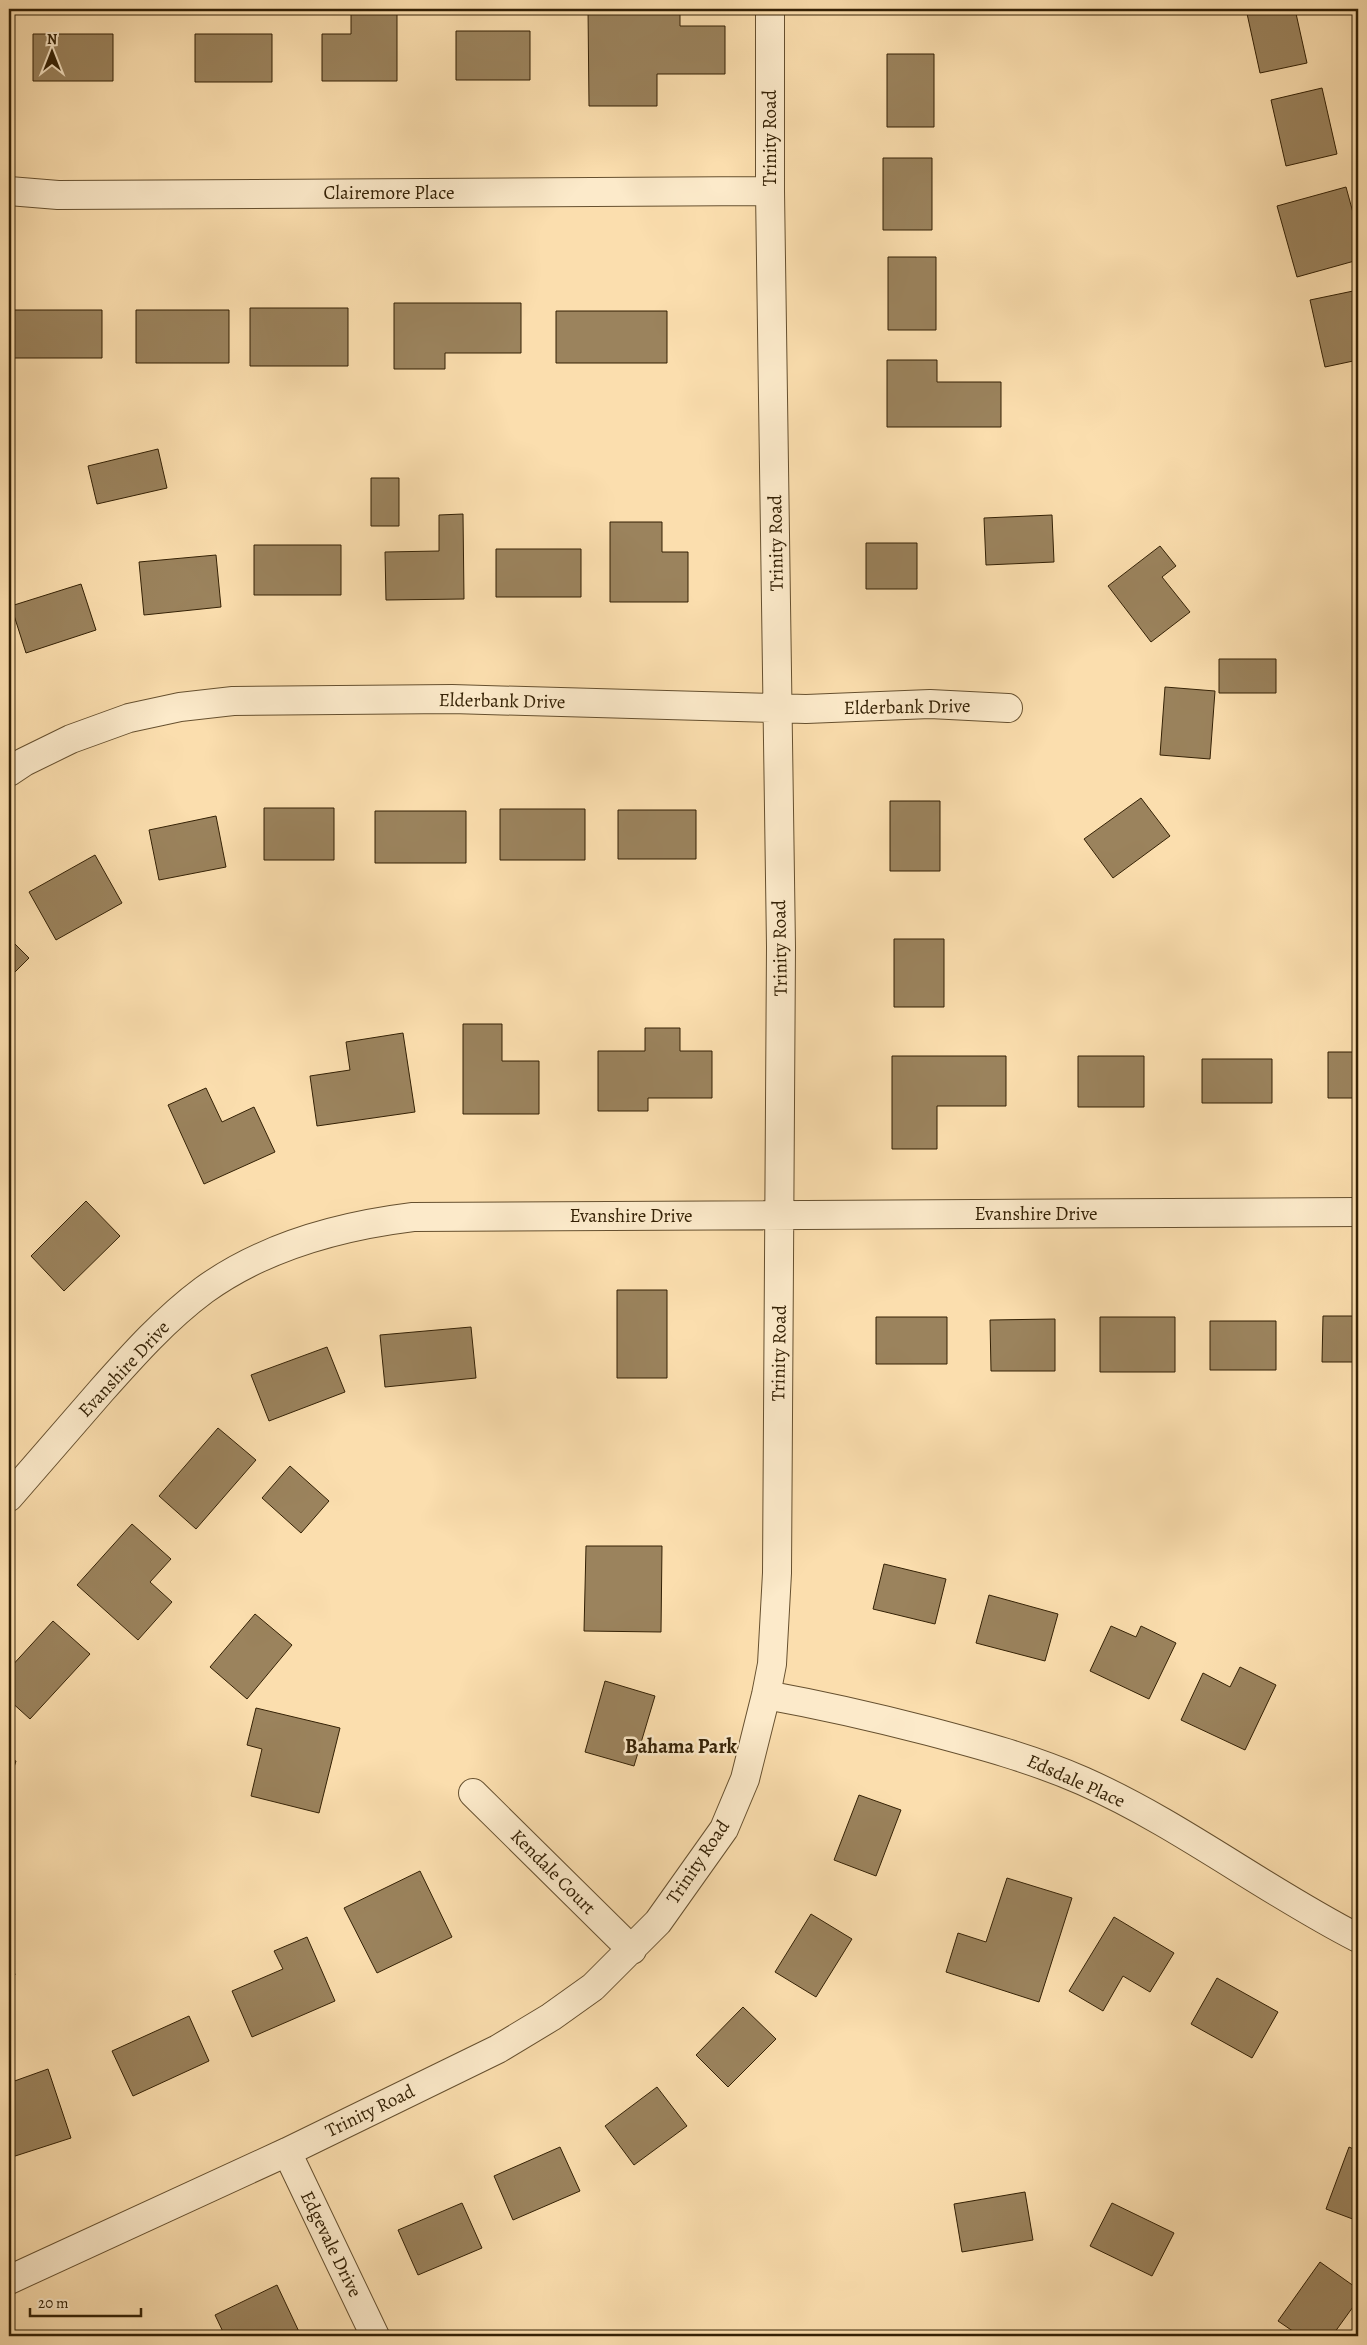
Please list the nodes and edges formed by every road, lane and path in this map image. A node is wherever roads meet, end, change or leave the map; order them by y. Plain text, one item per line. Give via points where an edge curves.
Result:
1 (770, 9) edge
2 (9, 191) edge
3 (770, 191) junction
4 (779, 708) junction
5 (1008, 708) dead end
6 (9, 772) edge
7 (1358, 1212) edge
8 (781, 1215) junction
9 (9, 1497) edge
10 (766, 1695) junction
11 (473, 1793) dead end
12 (1358, 1938) edge
13 (632, 1950) junction
14 (287, 2152) junction
15 (9, 2280) edge
16 (375, 2336) edge

1 - 3 street, Trinity Road
2 - 3 street, Clairemore Place via 58,195
3 - 4 street, Trinity Road
4 - 5 street, Elderbank Drive via 930,704
4 - 6 street, Elderbank Drive via 452,699 233,701 180,707 129,718 72,739
4 - 8 street, Trinity Road
7 - 8 street, Evanshire Drive
8 - 9 street, Evanshire Drive via 414,1217 337,1229 271,1252 204,1291 150,1336
8 - 10 street, Trinity Road via 777,1573 772,1664
10 - 12 street, Edsdale Place via 836,1707 989,1747 1084,1781 1172,1826 1317,1918
10 - 13 street, Trinity Road via 745,1779 724,1829 658,1922
11 - 13 street, Kendale Court
13 - 14 street, Trinity Road via 593,1987 552,2017 498,2049
14 - 15 street, Trinity Road
14 - 16 street, Edgevale Drive

